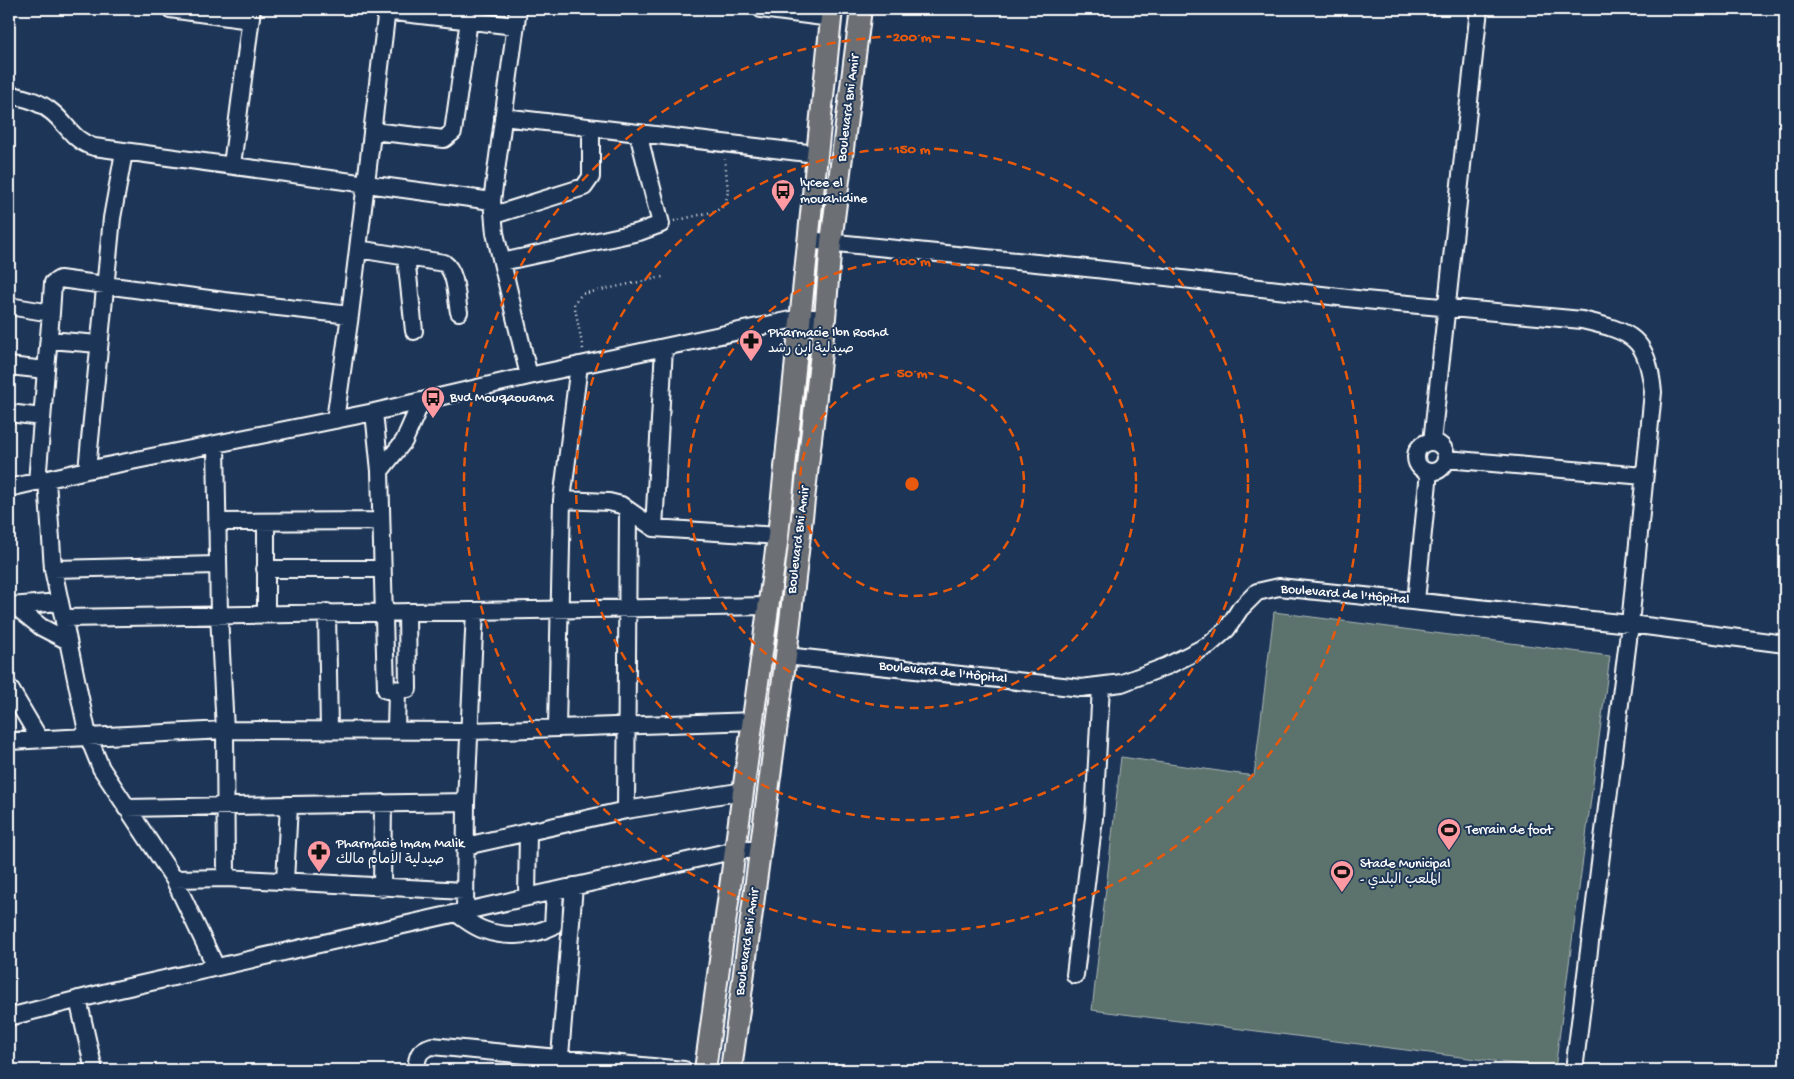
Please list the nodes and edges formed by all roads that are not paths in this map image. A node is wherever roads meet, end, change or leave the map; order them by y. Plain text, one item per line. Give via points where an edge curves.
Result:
1 (170, 9) edge
2 (518, 9) edge
3 (761, 9) edge
4 (862, 9) edge
5 (1479, 9) edge
6 (386, 10) edge
7 (832, 13) edge
8 (251, 14) edge
9 (468, 20) junction
10 (516, 26) junction
11 (9, 94) edge
12 (503, 117) junction
13 (591, 128) junction
14 (372, 131) junction
15 (638, 133) junction
16 (124, 152) junction
17 (816, 154) junction
18 (232, 165) junction
19 (366, 182) junction
20 (493, 208) junction
21 (807, 240) junction
22 (831, 242) junction
23 (358, 249) junction
24 (406, 257) junction
25 (502, 262) junction
26 (104, 283) junction
27 (9, 306) edge
28 (1447, 307) junction
29 (459, 312) dead end
30 (51, 313) junction
31 (350, 315) junction
32 (800, 318) junction
33 (825, 318) junction
34 (414, 331) dead end
35 (48, 340) junction
36 (99, 344) junction
37 (664, 348) junction
38 (583, 364) junction
39 (9, 366) edge
40 (46, 370) junction
41 (528, 376) junction
42 (421, 402) junction
43 (374, 412) junction
44 (9, 413) edge
45 (42, 417) junction
46 (335, 420) junction
47 (1432, 442) junction
48 (216, 445) junction
49 (1446, 458) junction
50 (87, 470) junction
51 (380, 471) junction
52 (1429, 472) junction
53 (1644, 476) junction
54 (42, 481) junction
55 (9, 488) edge
56 (562, 500) junction
57 (628, 510) junction
58 (381, 521) junction
59 (217, 522) junction
60 (266, 522) junction
61 (654, 528) junction
62 (778, 536) junction
63 (217, 564) junction
64 (53, 569) junction
65 (265, 569) junction
66 (382, 569) junction
67 (1416, 601) junction
68 (12, 606) edge
69 (769, 606) junction
70 (627, 609) junction
71 (62, 610) junction
72 (558, 610) junction
73 (475, 611) junction
74 (327, 612) junction
75 (383, 612) junction
76 (407, 612) junction
77 (266, 613) junction
78 (219, 614) junction
79 (1630, 624) junction
80 (68, 641) junction
81 (1785, 644) edge
82 (786, 656) junction
83 (1101, 686) junction
84 (9, 687) edge
85 (397, 690) junction
86 (754, 721) junction
87 (625, 726) junction
88 (557, 728) junction
89 (225, 730) junction
90 (329, 730) junction
91 (396, 730) junction
92 (471, 731) junction
93 (88, 736) junction
94 (39, 738) junction
95 (9, 740) edge
96 (744, 791) junction
97 (466, 802) junction
98 (383, 803) junction
99 (226, 805) junction
100 (289, 805) junction
101 (126, 808) junction
102 (626, 810) junction
103 (528, 831) junction
104 (466, 846) junction
105 (736, 850) junction
106 (762, 850) junction
107 (226, 878) junction
108 (174, 879) junction
109 (285, 882) junction
110 (574, 886) junction
111 (382, 888) junction
112 (464, 891) junction
113 (555, 891) junction
114 (527, 897) junction
115 (461, 913) junction
116 (216, 967) junction
117 (1075, 975) dead end
118 (78, 1000) junction
119 (9, 1017) edge
120 (559, 1065) edge
121 (94, 1070) edge
122 (416, 1070) edge
123 (684, 1070) edge
124 (705, 1070) edge
125 (731, 1070) edge
126 (1574, 1070) edge

1 - 8 street
2 - 10 street
3 - 7 street
4 - 22 main road, Boulevard Bni Amir
5 - 28 street
6 - 9 street
6 - 14 street
7 - 17 main road, Boulevard Bni Amir
8 - 18 street
9 - 10 street
9 - 14 street via 450,136 444,139
10 - 12 street
11 - 16 street via 34,100 54,113 83,144
12 - 13 street
12 - 20 street
13 - 15 street
13 - 20 street via 591,177 584,187
14 - 19 street
15 - 17 street
15 - 25 street via 661,224 639,232
16 - 18 street
16 - 26 street
17 - 21 main road, Boulevard Bni Amir
18 - 19 street
19 - 20 street
19 - 23 street
20 - 25 street
21 - 22 street
21 - 32 main road, Boulevard Bni Amir
22 - 28 street
22 - 33 main road, Boulevard Bni Amir
23 - 24 street
23 - 31 street
24 - 29 street via 444,263 450,267
24 - 34 street
25 - 41 street
26 - 30 street via 56,280 53,283
26 - 31 street
26 - 36 street
27 - 30 street
28 - 47 street
28 - 53 street via 1582,320 1617,328 1633,338 1650,366 1653,392
30 - 35 street
31 - 46 street
32 - 33 street
32 - 37 street
32 - 62 main road, Boulevard Bni Amir
33 - 82 main road, Boulevard Bni Amir
35 - 36 street
35 - 40 street
36 - 50 street
37 - 38 street
37 - 61 street
38 - 41 street
38 - 56 street
39 - 40 street
40 - 45 street
41 - 42 street
42 - 43 street
42 - 51 street via 404,441
43 - 46 street
43 - 51 street
44 - 45 street
45 - 54 street
46 - 48 street
47 - 49 street via 1442,448
47 - 52 street via 1421,445 1416,455 1419,466
48 - 50 street
48 - 59 street
49 - 52 street via 1440,469
49 - 53 street
50 - 54 street
51 - 58 street
52 - 67 street
53 - 79 street
54 - 55 street
54 - 64 street
56 - 57 street via 609,502
56 - 72 street
57 - 61 street
57 - 70 street
58 - 60 street
58 - 66 street
59 - 60 street
59 - 63 street
60 - 65 street
61 - 62 street
62 - 69 main road, Boulevard Bni Amir
63 - 64 street
63 - 78 street
64 - 71 street
65 - 66 street
65 - 77 street
66 - 75 street
67 - 79 street, Boulevard de l'Hôpital
67 - 83 street, Boulevard de l'Hôpital via 1279,587 1258,592 1209,645 1167,666 1122,683
68 - 71 street
68 - 80 street
69 - 70 street
69 - 86 main road, Boulevard Bni Amir
70 - 72 street
70 - 87 street
71 - 78 street
71 - 80 street
72 - 73 street
72 - 88 street
73 - 76 street
73 - 92 street
74 - 75 street
74 - 77 street
74 - 90 street
75 - 76 street
75 - 85 street via 386,690
76 - 85 street via 408,689
77 - 78 street
78 - 89 street
79 - 81 street, Boulevard de l'Hôpital
79 - 126 street
80 - 93 street
82 - 83 street, Boulevard de l'Hôpital via 1081,688
82 - 106 main road, Boulevard Bni Amir
83 - 117 street via 1094,818
84 - 94 street
85 - 91 street
86 - 87 street
86 - 96 main road, Boulevard Bni Amir
87 - 88 street
87 - 102 street
88 - 92 street
89 - 90 street
89 - 93 street
89 - 99 street
90 - 91 street
91 - 92 street
92 - 97 street
93 - 94 street
93 - 101 street via 101,768
94 - 95 street
96 - 102 street
96 - 105 main road, Boulevard Bni Amir
97 - 98 street
97 - 104 street
98 - 100 street
98 - 111 street
99 - 100 street
99 - 101 street
99 - 107 street
100 - 109 street
101 - 108 street
102 - 103 street
103 - 104 street
103 - 114 street
104 - 112 street
105 - 106 street
105 - 110 street
105 - 124 main road, Boulevard Bni Amir
106 - 125 main road, Boulevard Bni Amir
107 - 108 street
107 - 109 street
108 - 116 street
109 - 111 street
110 - 113 street
110 - 120 street
111 - 112 street
112 - 115 street
113 - 114 street
113 - 115 street via 553,926 542,931 514,934 484,930
114 - 115 street
115 - 116 street
116 - 118 street
118 - 119 street
118 - 121 street
120 - 122 street via 432,1046 423,1048 418,1054
120 - 123 street

